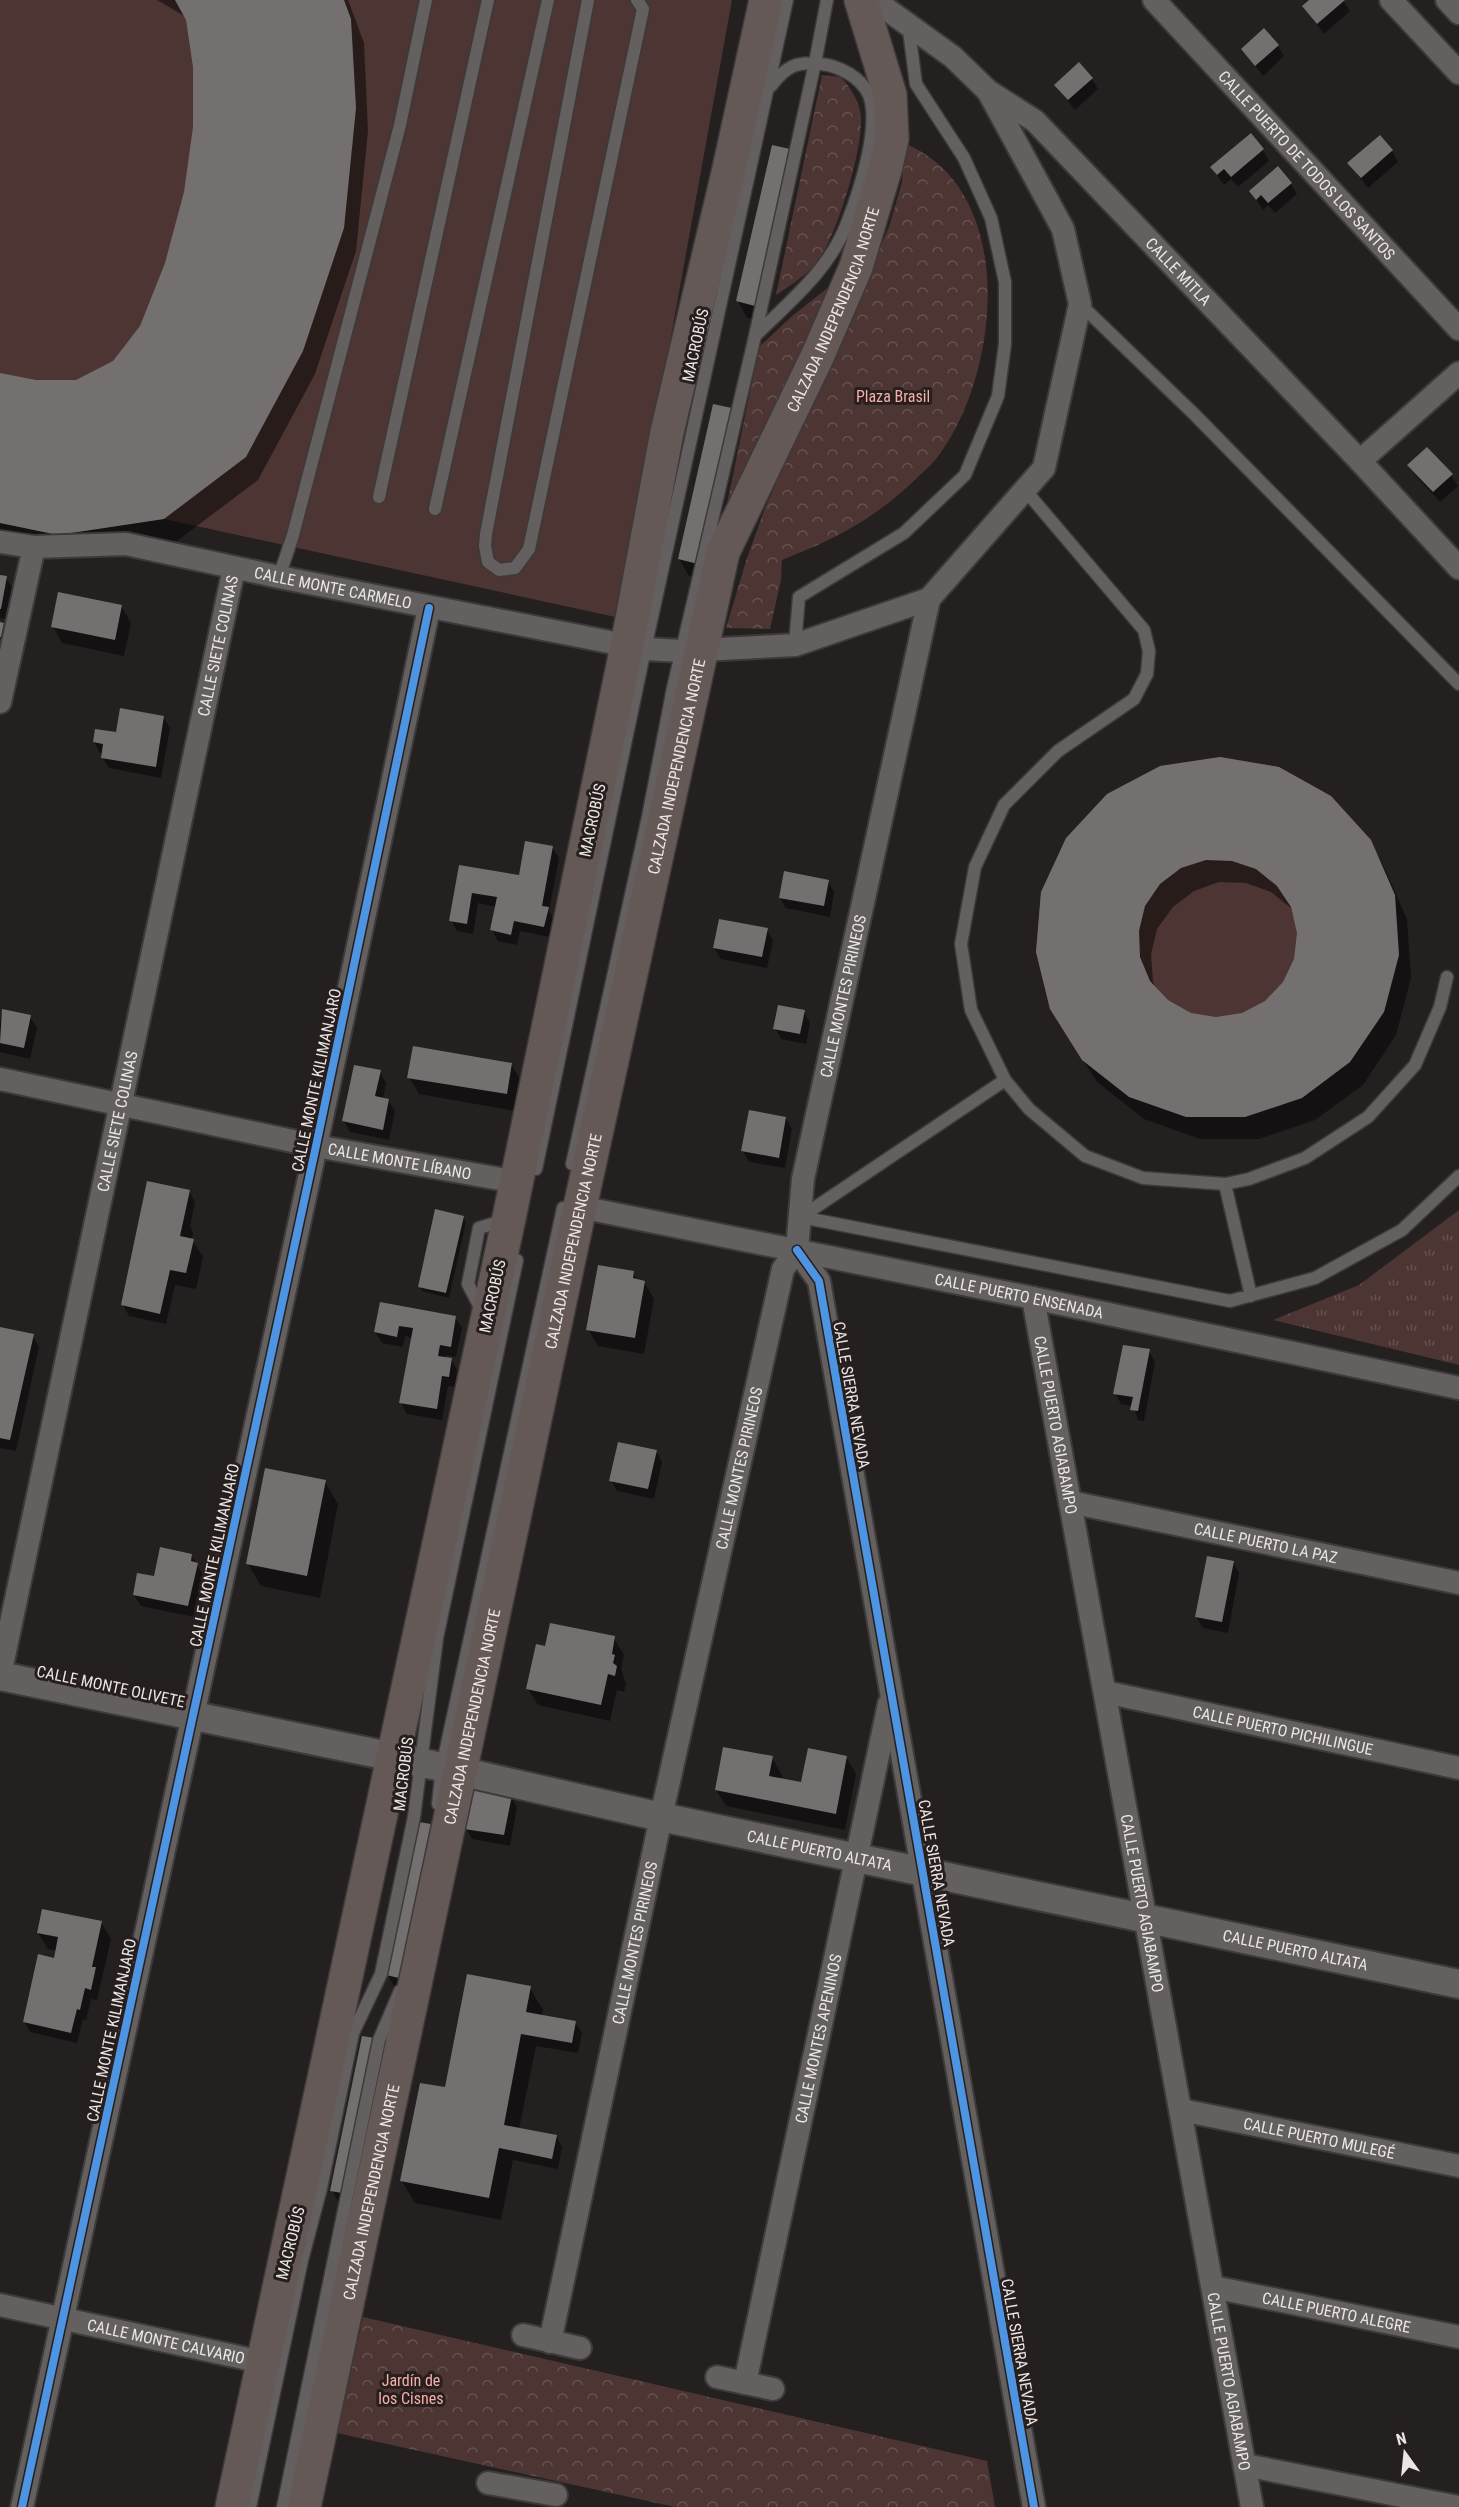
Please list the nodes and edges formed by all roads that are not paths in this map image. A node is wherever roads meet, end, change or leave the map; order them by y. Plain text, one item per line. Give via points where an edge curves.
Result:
1 (426, 0) edge
2 (488, 0) edge
3 (548, 0) edge
4 (588, 0) edge
5 (637, 0) edge
6 (766, 0) edge
7 (787, 0) edge
8 (826, 0) edge
9 (861, 0) edge
10 (874, 0) edge
11 (1154, 0) edge
12 (1391, 0) edge
13 (1448, 0) edge
14 (1459, 13) edge
15 (908, 22) junction
16 (815, 63) junction
17 (1459, 73) edge
18 (769, 89) junction
19 (988, 91) junction
20 (1080, 304) junction
21 (1459, 329) edge
22 (755, 336) junction
23 (1459, 373) edge
24 (1360, 461) junction
25 (1024, 490) junction
26 (379, 496) dead end
27 (435, 509) dead end
28 (0, 542) edge
29 (34, 547) junction
30 (234, 567) junction
31 (1459, 568) edge
32 (279, 577) junction
33 (928, 599) junction
34 (429, 608) junction
35 (795, 645) junction
36 (636, 647) junction
37 (692, 650) junction
38 (1459, 684) edge
39 (0, 702) edge
40 (1447, 977) dead end
41 (0, 1079) edge
42 (1005, 1080) junction
43 (120, 1105) junction
44 (316, 1146) junction
45 (1459, 1176) edge
46 (525, 1183) junction
47 (1225, 1184) junction
48 (572, 1193) junction
49 (801, 1217) junction
50 (515, 1230) junction
51 (797, 1250) junction
52 (1251, 1296) junction
53 (1033, 1298) junction
54 (1459, 1388) edge
55 (1070, 1502) junction
56 (1459, 1583) edge
57 (0, 1676) edge
58 (1105, 1692) junction
59 (891, 1693) junction
60 (193, 1718) junction
61 (429, 1765) junction
62 (1459, 1768) edge
63 (437, 1813) dead end
64 (662, 1817) junction
65 (433, 1836) dead end
66 (856, 1858) junction
67 (923, 1872) junction
68 (1147, 1919) junction
69 (1459, 1984) edge
70 (1181, 2110) junction
71 (1459, 2166) edge
72 (1213, 2287) junction
73 (0, 2305) edge
74 (62, 2319) junction
75 (523, 2336) dead end
76 (1459, 2337) edge
77 (550, 2342) junction
78 (580, 2348) dead end
79 (262, 2362) junction
80 (717, 2378) dead end
81 (745, 2384) junction
82 (773, 2390) dead end
83 (1245, 2465) junction
84 (488, 2482) dead end
85 (555, 2495) dead end
86 (517, 2498) edge
87 (21, 2507) edge
88 (232, 2507) edge
89 (250, 2507) edge
90 (283, 2507) edge
91 (304, 2507) edge
92 (1034, 2507) edge
93 (1252, 2507) edge
94 (1458, 2507) edge

1 - 32 lane via 397,136
2 - 26 lane
3 - 27 lane
4 - 5 lane via 486,534 488,562 499,570 515,568 529,549 643,9
6 - 36 main road, CALZADA INDEPENDENCIA NORTE via 667,432
7 - 18 lane, MACROBÚS
8 - 16 lane
9 - 37 main road, CALZADA INDEPENDENCIA NORTE via 890,95 892,139 886,166 856,267 723,552
10 - 15 street, CALLE MITLA
11 - 21 street, CALLE PUERTO DE TODOS LOS SANTOS
12 - 17 street
13 - 14 street
15 - 19 street, CALLE MITLA
15 - 35 lane via 916,84 964,158 991,218 1005,282 1005,344 998,396 965,475 904,533 799,597
16 - 18 lane via 791,66
16 - 22 lane
16 - 22 lane via 850,74 869,96 871,136 863,175 847,225 826,265
18 - 36 lane, MACROBÚS
19 - 20 street via 1063,229
19 - 24 street, CALLE MITLA via 1035,121
20 - 25 street via 1044,468
20 - 38 lane via 1195,415
22 - 37 lane
23 - 24 street
24 - 31 street, CALLE MITLA
25 - 33 street
25 - 42 lane via 1144,630 1149,651 1147,674 1134,699 1058,751 1004,805 975,867 961,944 971,1010
28 - 29 street, CALLE MONTE CARMELO
29 - 30 street, CALLE MONTE CARMELO via 126,544
29 - 39 street
30 - 32 street, CALLE MONTE CARMELO
30 - 43 street, CALLE SIETE COLINAS
32 - 34 street, CALLE MONTE CARMELO
33 - 35 street
33 - 49 street, CALLE MONTES PIRINEOS via 803,1179
34 - 36 street, CALLE MONTE CARMELO
34 - 44 street, CALLE MONTE KILIMANJARO
35 - 37 street
36 - 37 street
36 - 46 main road, CALZADA INDEPENDENCIA NORTE
37 - 48 main road, CALZADA INDEPENDENCIA NORTE
40 - 47 lane via 1440,1007 1415,1065 1368,1117 1305,1158
41 - 43 street, CALLE MONTE LÍBANO
42 - 47 lane via 1029,1109 1085,1156 1143,1178
42 - 49 lane
43 - 44 street, CALLE MONTE LÍBANO
43 - 57 street, CALLE SIETE COLINAS
44 - 46 street, CALLE MONTE LÍBANO
44 - 60 street, CALLE MONTE KILIMANJARO
45 - 52 lane via 1401,1230 1315,1278
46 - 50 main road, CALZADA INDEPENDENCIA NORTE
47 - 52 lane
48 - 51 street, CALLE PUERTO ENSENADA
48 - 61 main road, CALZADA INDEPENDENCIA NORTE
49 - 51 street, CALLE MONTES PIRINEOS
49 - 52 lane via 1230,1301
50 - 61 lane, MACROBÚS via 437,1638
50 - 61 main road, CALZADA INDEPENDENCIA NORTE via 486,1318
51 - 53 street, CALLE PUERTO ENSENADA
51 - 59 street, CALLE SIERRA NEVADA via 819,1281
51 - 64 street, CALLE MONTES PIRINEOS via 783,1269
53 - 54 street, CALLE PUERTO ENSENADA
53 - 55 street, CALLE PUERTO AGIABAMPO
55 - 56 street, CALLE PUERTO LA PAZ
55 - 58 street, CALLE PUERTO AGIABAMPO
57 - 60 street, CALLE MONTE OLIVETE
58 - 62 street, CALLE PUERTO PICHILINGUE
58 - 68 street, CALLE PUERTO AGIABAMPO
59 - 66 street, CALLE MONTES APENINOS
59 - 67 street, CALLE SIERRA NEVADA
60 - 61 street, CALLE MONTE OLIVETE
60 - 74 street, CALLE MONTE KILIMANJARO
61 - 63 lane, MACROBÚS
61 - 64 street, CALLE PUERTO ALTATA
61 - 79 main road, CALZADA INDEPENDENCIA NORTE
61 - 89 lane, MACROBÚS via 381,1974 353,2033
61 - 91 main road, CALZADA INDEPENDENCIA NORTE
64 - 66 street, CALLE PUERTO ALTATA
64 - 77 street, CALLE MONTES PIRINEOS
65 - 90 lane via 403,1984 379,2040
66 - 67 street, CALLE PUERTO ALTATA
66 - 81 street, CALLE MONTES APENINOS
67 - 68 street, CALLE PUERTO ALTATA
67 - 92 street, CALLE SIERRA NEVADA
68 - 69 street, CALLE PUERTO ALTATA
68 - 70 street, CALLE PUERTO AGIABAMPO
70 - 71 street, CALLE PUERTO MULEGÉ
70 - 72 street, CALLE PUERTO AGIABAMPO
72 - 76 street, CALLE PUERTO ALEGRE
72 - 83 street, CALLE PUERTO AGIABAMPO
73 - 74 street, CALLE MONTE CALVARIO
74 - 79 street, CALLE MONTE CALVARIO
74 - 87 street, CALLE MONTE KILIMANJARO
75 - 77 street
77 - 78 street
79 - 88 main road, CALZADA INDEPENDENCIA NORTE
80 - 81 street
81 - 82 street
83 - 93 street, CALLE PUERTO AGIABAMPO
83 - 94 street
84 - 86 street
85 - 86 street

